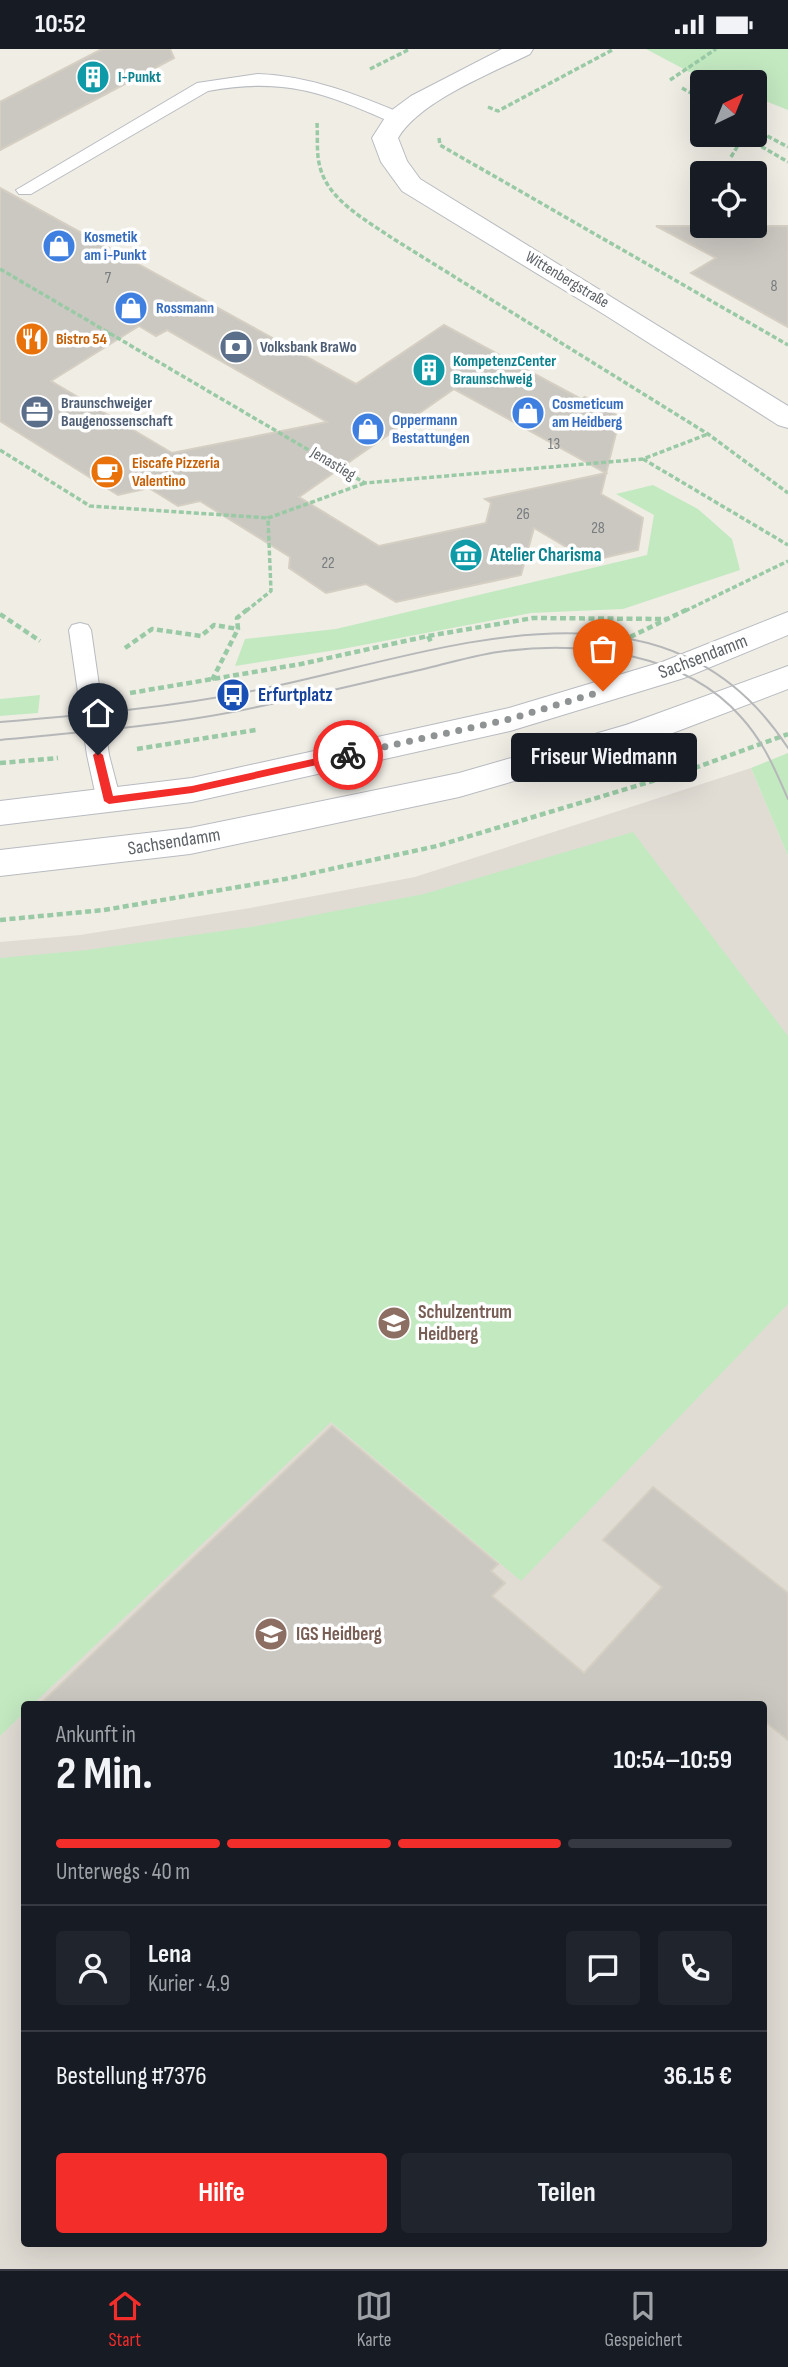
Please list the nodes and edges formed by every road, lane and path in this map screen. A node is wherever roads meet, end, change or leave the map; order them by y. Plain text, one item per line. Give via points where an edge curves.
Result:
1 (521, 49) edge
2 (614, 49) edge
3 (716, 49) edge
4 (670, 80) dead end
5 (682, 88) dead end
6 (690, 92) edge
7 (486, 107) dead end
8 (397, 118) junction
9 (438, 129) dead end
10 (767, 136) edge
11 (736, 147) edge
12 (761, 147) edge
13 (788, 147) edge
14 (731, 157) dead end
15 (788, 162) edge
16 (25, 190) dead end
17 (0, 269) edge
18 (110, 333) junction
19 (95, 342) dead end
20 (788, 345) edge
21 (788, 419) edge
22 (708, 434) dead end
23 (0, 450) edge
24 (643, 459) junction
25 (365, 483) junction
26 (268, 518) junction
27 (788, 545) edge
28 (788, 561) edge
29 (788, 623) edge
30 (238, 629) junction
31 (80, 630) dead end
32 (428, 636) junction
33 (431, 642) dead end
34 (125, 658) dead end
35 (788, 677) edge
36 (211, 681) junction
37 (126, 682) dead end
38 (257, 730) dead end
39 (788, 734) edge
40 (98, 755) junction
41 (0, 763) edge
42 (109, 801) junction
43 (0, 813) edge
44 (0, 863) edge
45 (0, 920) edge

1 - 8 street via 420,101
2 - 7 path via 498,111
3 - 4 path
5 - 6 path
8 - 16 lane via 310,83 283,79 223,83 203,87
8 - 21 street, Wittenbergstraße via 385,138 394,162 411,185
9 - 20 path via 440,145
10 - 13 path
11 - 14 path
12 - 15 path
17 - 18 path, Jenastieg
18 - 19 path
18 - 25 path, Jenastieg
22 - 24 path, Jenastieg
23 - 26 path via 90,506
24 - 25 path, Jenastieg
24 - 27 path
25 - 26 path
26 - 30 path via 271,591 237,618
28 - 32 path via 672,619 534,618
29 - 42 street, Sachsendamm via 673,670 510,719 192,790
30 - 34 path via 214,625 201,636 152,629 125,646
30 - 36 path
31 - 40 lane
32 - 33 path
32 - 36 path
35 - 44 street, Sachsendamm via 637,734 459,785 190,841
36 - 37 path via 127,694
38 - 40 path
39 - 45 path via 689,770 437,846 285,880 130,906
40 - 41 path
40 - 42 lane
42 - 43 street, Sachsendamm

